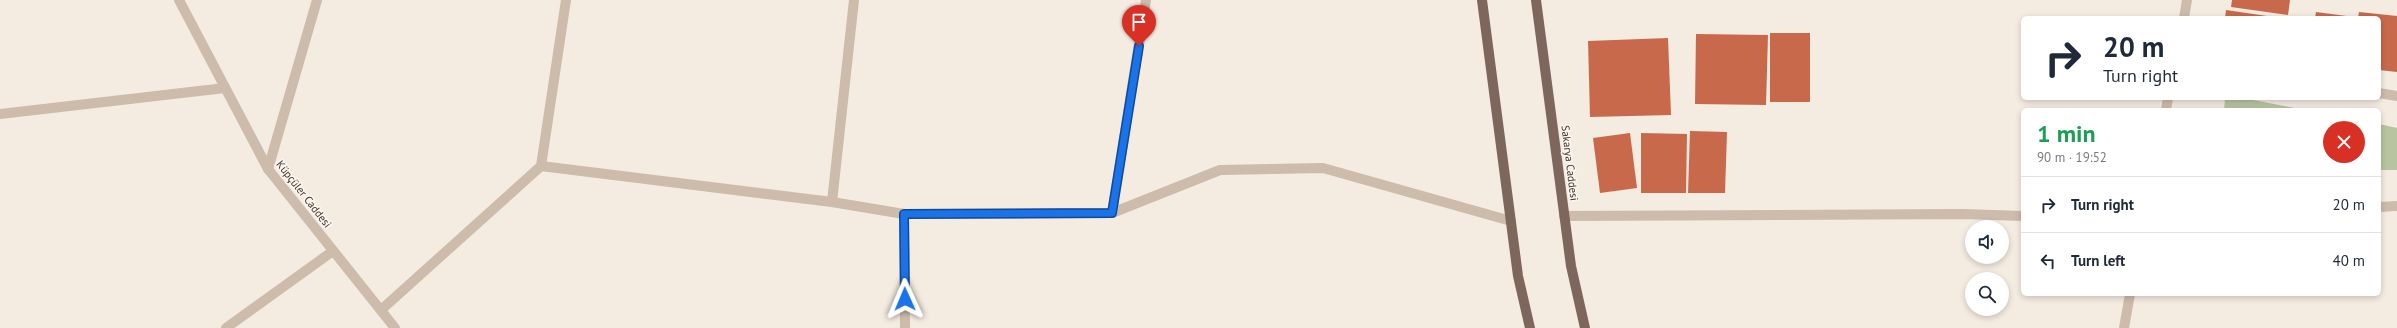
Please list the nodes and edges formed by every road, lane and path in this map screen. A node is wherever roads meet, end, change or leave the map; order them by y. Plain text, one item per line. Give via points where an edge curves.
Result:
1 (179, 0) edge
2 (317, 0) edge
3 (566, 0) edge
4 (854, 0) edge
5 (1146, 0) edge
6 (1482, 0) edge
7 (1536, 0) edge
8 (2187, 0) edge
9 (2184, 16) edge
10 (225, 88) junction
11 (2381, 93) edge
12 (2397, 96) edge
13 (0, 114) edge
14 (542, 166) junction
15 (268, 169) junction
16 (832, 202) junction
17 (2397, 206) edge
18 (2381, 207) edge
19 (1112, 213) junction
20 (904, 214) junction
21 (1564, 216) junction
22 (2021, 216) edge
23 (1511, 221) junction
24 (333, 251) junction
25 (2130, 296) edge
26 (381, 310) junction
27 (226, 328) edge
28 (395, 328) edge
29 (905, 328) edge
30 (1530, 328) edge
31 (1585, 328) edge
32 (2124, 328) edge

1 - 10 street, Küpçüler Caddesi
2 - 15 street
3 - 14 street
4 - 16 street
5 - 19 street
6 - 23 main road
7 - 21 main road, Sakarya Caddesi
8 - 9 street
10 - 13 street
10 - 15 street, Küpçüler Caddesi
11 - 12 street
14 - 16 street
14 - 26 street
15 - 24 street, Küpçüler Caddesi
16 - 20 street
17 - 18 street
19 - 20 street
19 - 23 street via 1220,170 1323,168
20 - 29 street
21 - 22 street
21 - 31 main road, Sakarya Caddesi via 1571,266
23 - 30 main road via 1518,276
24 - 26 street, Küpçüler Caddesi
24 - 27 street
25 - 32 street
26 - 28 street, Küpçüler Caddesi

